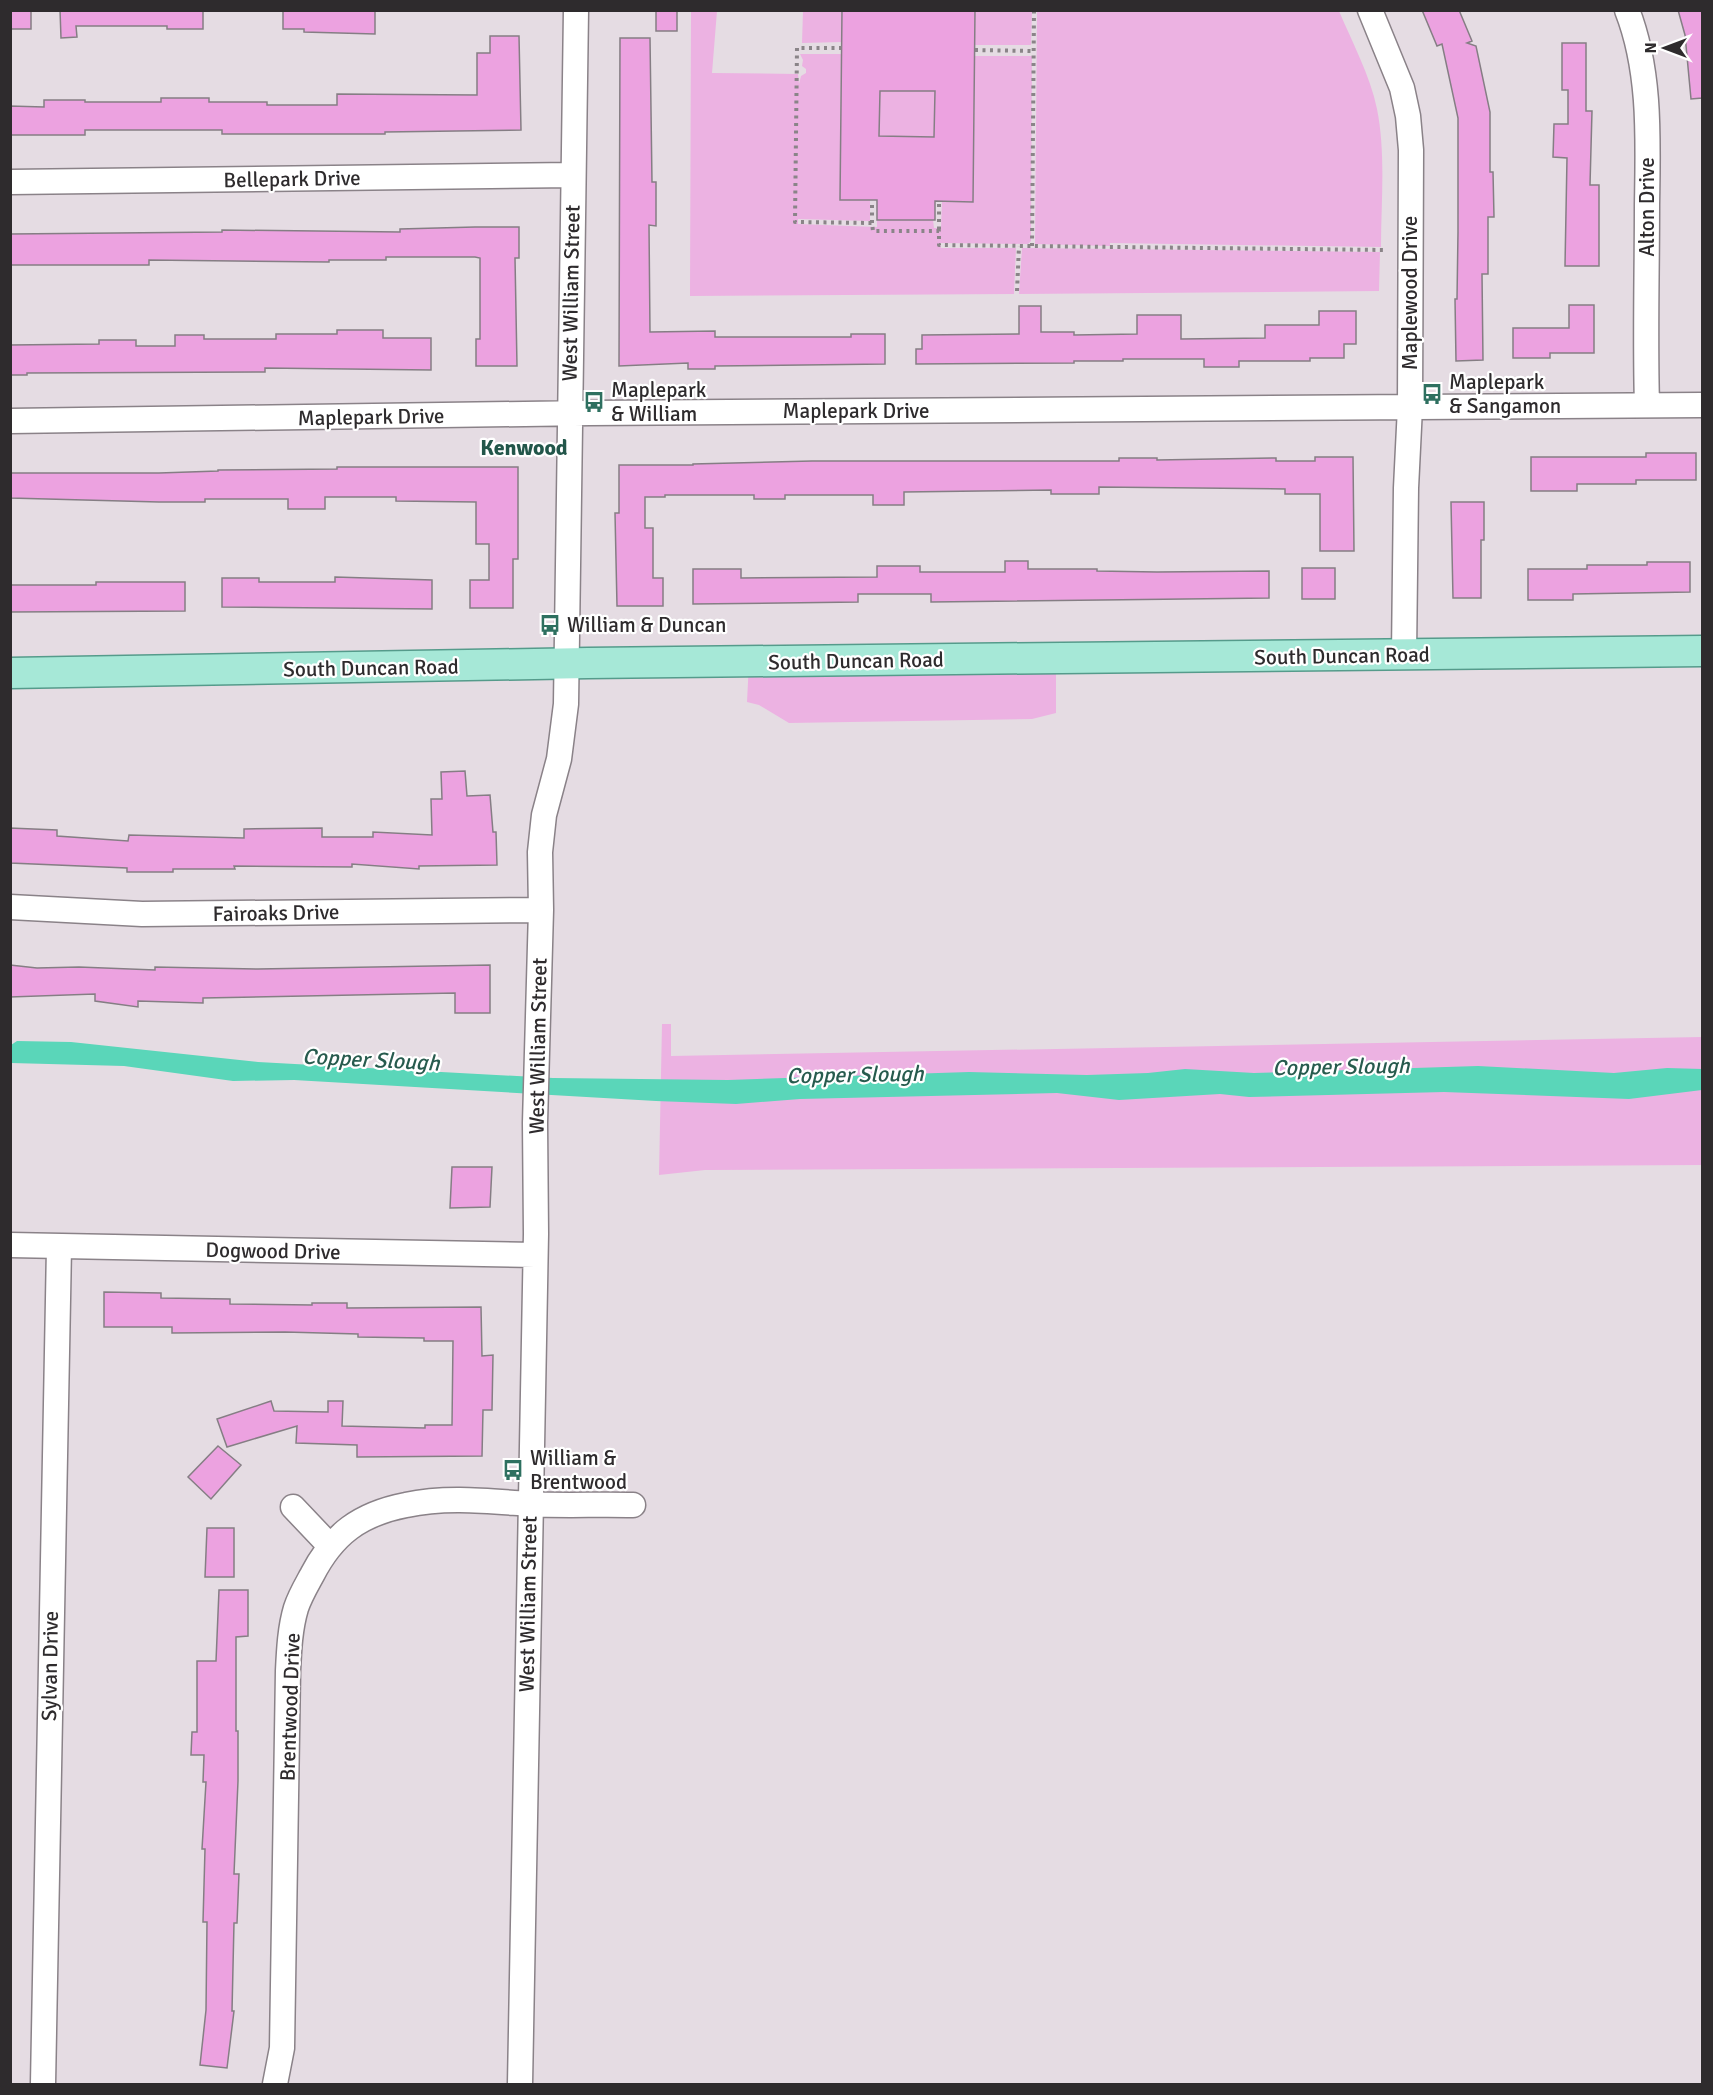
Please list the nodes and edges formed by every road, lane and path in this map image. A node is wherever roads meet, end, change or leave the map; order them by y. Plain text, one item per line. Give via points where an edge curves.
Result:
1 (576, 10) edge
2 (1034, 10) edge
3 (1370, 10) edge
4 (1627, 10) edge
5 (842, 48) dead end
6 (975, 50) dead end
7 (1034, 51) junction
8 (573, 175) junction
9 (10, 182) edge
10 (939, 204) dead end
11 (872, 205) dead end
12 (872, 223) junction
13 (939, 231) junction
14 (1019, 246) junction
15 (1032, 246) junction
16 (1384, 250) dead end
17 (1017, 291) dead end
18 (1647, 405) junction
19 (1702, 405) edge
20 (1410, 407) junction
21 (570, 414) junction
22 (10, 421) edge
23 (1702, 651) edge
24 (1404, 655) junction
25 (566, 664) junction
26 (10, 673) edge
27 (10, 907) edge
28 (541, 910) junction
29 (10, 1245) edge
30 (58, 1247) junction
31 (535, 1255) junction
32 (530, 1504) junction
33 (633, 1504) dead end
34 (293, 1507) dead end
35 (330, 1546) junction
36 (43, 2085) edge
37 (275, 2085) edge
38 (520, 2085) edge

1 - 8 street, West William Street
2 - 7 path
3 - 20 street, Maplewood Drive via 1402,88 1408,116
4 - 18 street, Alton Drive via 1645,90 1648,140
5 - 12 path via 797,48 795,222
6 - 7 path
7 - 15 path
8 - 9 street, Bellepark Drive
8 - 21 street, West William Street
10 - 13 path
11 - 12 path
12 - 13 path via 873,231
13 - 14 path via 939,245
14 - 15 path
14 - 17 path
15 - 16 path
18 - 19 street, Maplepark Drive
18 - 20 street, Maplepark Drive
20 - 21 street, Maplepark Drive
20 - 24 street, Maplewood Drive
21 - 22 street, Maplepark Drive
21 - 25 street, West William Street
23 - 24 main road, South Duncan Road
24 - 25 main road, South Duncan Road
25 - 26 main road, South Duncan Road
25 - 28 street, West William Street via 564,725 540,852
27 - 28 street, Fairoaks Drive via 142,914
28 - 31 street, West William Street
29 - 30 street, Dogwood Drive
30 - 31 street, Dogwood Drive
30 - 36 street, Sylvan Drive
31 - 32 street, West William Street
32 - 33 street, Brentwood Drive
32 - 35 street, Brentwood Drive via 408,1504 358,1522
32 - 38 street, West William Street
34 - 35 street
35 - 37 street, Brentwood Drive via 296,1608 290,1638 282,2048

